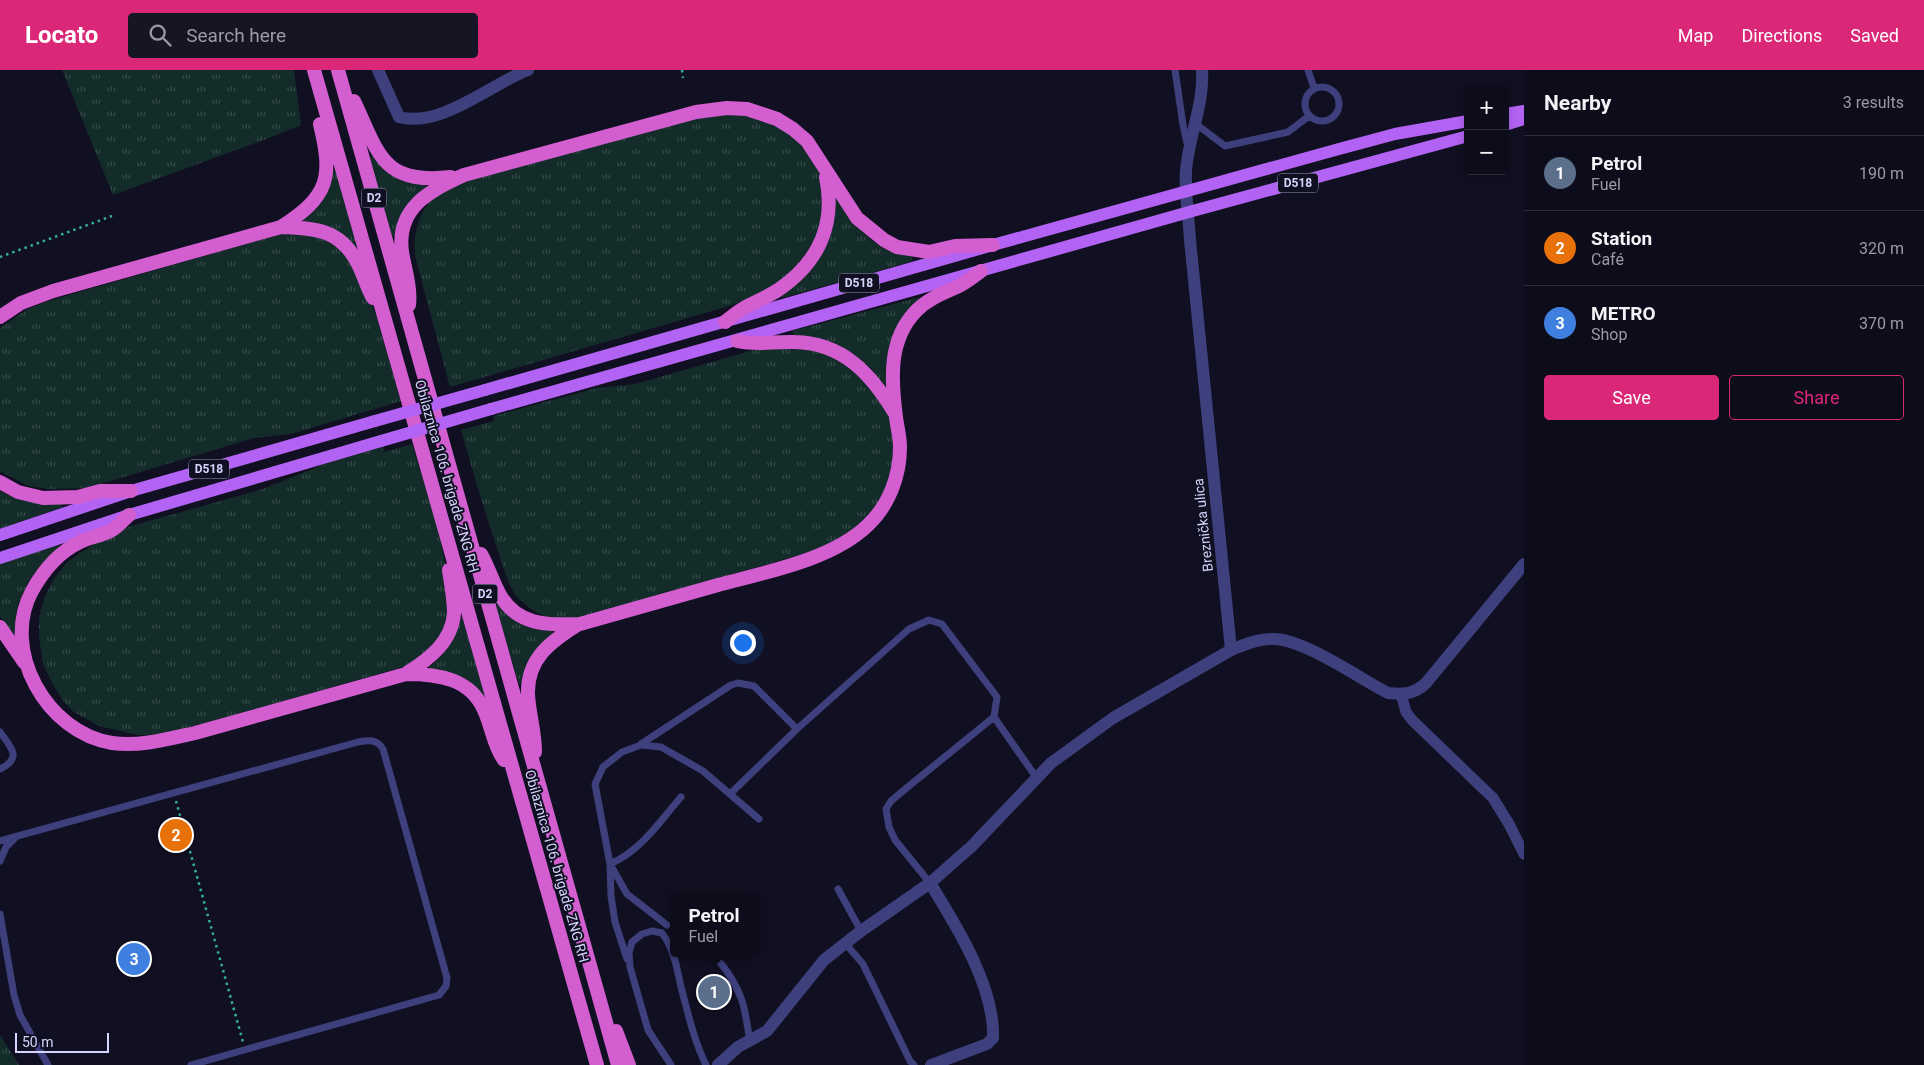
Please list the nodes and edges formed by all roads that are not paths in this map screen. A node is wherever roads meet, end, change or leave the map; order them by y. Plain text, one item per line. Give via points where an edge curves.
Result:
1 (314, 70) edge
2 (378, 70) edge
3 (528, 70) edge
4 (1175, 70) edge
5 (1202, 70) edge
6 (1308, 70) edge
7 (339, 75) edge
8 (319, 88) junction
9 (1314, 88) junction
10 (1524, 111) edge
11 (1509, 113) edge
12 (1309, 116) junction
13 (1524, 119) edge
14 (1464, 122) edge
15 (1196, 124) junction
16 (1509, 124) edge
17 (1464, 137) edge
18 (1189, 150) junction
19 (823, 166) junction
20 (464, 175) junction
21 (1187, 192) junction
22 (1188, 212) junction
23 (281, 227) junction
24 (993, 245) junction
25 (981, 271) junction
26 (0, 317) edge
27 (407, 317) junction
28 (385, 320) junction
29 (725, 322) junction
30 (737, 341) junction
31 (896, 415) junction
32 (0, 482) edge
33 (131, 491) junction
34 (129, 515) junction
35 (469, 534) junction
36 (0, 535) edge
37 (449, 544) junction
38 (0, 558) edge
39 (1524, 564) edge
40 (580, 624) junction
41 (0, 627) edge
42 (1231, 650) junction
43 (26, 664) junction
44 (406, 674) junction
45 (1401, 694) junction
46 (994, 717) junction
47 (797, 729) junction
48 (0, 732) edge
49 (641, 745) junction
50 (534, 767) junction
51 (0, 769) edge
52 (513, 771) junction
53 (1036, 777) junction
54 (730, 794) junction
55 (681, 797) dead end
56 (759, 819) dead end
57 (17, 836) junction
58 (0, 841) edge
59 (1524, 854) edge
60 (0, 861) edge
61 (610, 864) junction
62 (930, 883) junction
63 (838, 889) dead end
64 (0, 914) edge
65 (670, 925) edge
66 (670, 927) edge
67 (861, 931) junction
68 (662, 932) junction
69 (845, 943) junction
70 (670, 946) edge
71 (674, 957) edge
72 (715, 957) edge
73 (630, 967) junction
74 (602, 1006) junction
75 (750, 1040) junction
76 (48, 1065) edge
77 (191, 1065) edge
78 (597, 1065) edge
79 (618, 1065) edge
80 (629, 1065) edge
81 (671, 1065) edge
82 (706, 1065) edge
83 (718, 1065) edge
84 (914, 1065) edge
85 (931, 1065) edge

1 - 8 highway, Obilaznica 106. brigade ZNG RH / D2
2 - 3 street via 398,117 411,120 457,106
4 - 18 lane via 1182,125
5 - 15 street, Breznička ulica via 1202,95
6 - 9 lane
7 - 20 highway via 352,96 372,143 391,167 418,178
7 - 27 highway, Obilaznica 106. brigade ZNG RH / D2
8 - 23 highway via 320,124 327,154 326,178 320,194 302,214
8 - 28 highway, Obilaznica 106. brigade ZNG RH / D2
9 - 12 lane via 1305,100
9 - 12 lane via 1322,86 1333,90 1339,106 1330,120 1319,122
10 - 11 main road
12 - 15 lane via 1288,132 1225,146
13 - 16 main road
14 - 21 main road, D518 via 1376,139
15 - 18 street, Breznička ulica
17 - 22 main road, D518
18 - 21 street, Breznička ulica
19 - 20 highway via 806,140 777,119 747,109 727,108 696,112
19 - 24 highway via 857,218 897,247 929,252 955,246
19 - 29 highway via 829,192 829,211 821,244 798,275
20 - 27 highway via 424,196 407,218 402,232 402,250 409,288
21 - 22 street, Breznička ulica
21 - 24 main road, D518
22 - 25 main road, D518
22 - 42 street, Breznička ulica
23 - 26 highway via 53,291 22,303
23 - 28 highway via 320,230 343,243 360,266 367,288
24 - 29 main road, D518
25 - 30 main road, D518
25 - 31 highway via 961,285 928,300 908,320 893,354
27 - 35 highway, Obilaznica 106. brigade ZNG RH / D2
28 - 37 highway, Obilaznica 106. brigade ZNG RH / D2
29 - 33 main road, D518, bridge
30 - 31 highway via 762,345 797,342 829,349 872,378
30 - 34 main road, D518, bridge via 381,440
31 - 40 highway via 900,444 893,487 881,510 848,540 824,553 772,570
32 - 33 highway via 18,492 43,498
33 - 36 main road, D518
34 - 38 main road, D518
34 - 43 highway via 112,530 80,542 60,555 46,570 31,592 20,632
35 - 40 highway via 510,608 540,624
35 - 50 highway, Obilaznica 106. brigade ZNG RH / D2
37 - 44 highway via 454,614 449,631 435,652
37 - 52 highway, Obilaznica 106. brigade ZNG RH / D2
39 - 45 street via 1426,683 1418,690
40 - 50 highway via 554,639 535,663 529,682
41 - 43 highway
42 - 45 street via 1253,641 1276,639 1295,642 1388,693
42 - 53 street via 1113,718
43 - 44 highway via 44,701 61,718 93,738 132,744 195,733
44 - 52 highway via 431,674 464,686 484,710 501,755
45 - 59 street via 1412,720 1493,798
46 - 47 lane via 997,697 942,624 929,620 909,629
46 - 53 lane
46 - 62 lane via 909,786 886,809 895,840
47 - 49 lane via 754,686 738,683
47 - 54 lane
48 - 51 lane via 14,754 9,765
49 - 54 lane via 661,747 703,771
49 - 61 lane via 622,752 603,767 595,784
50 - 74 highway, Obilaznica 106. brigade ZNG RH / D2
52 - 78 highway, Obilaznica 106. brigade ZNG RH / D2
53 - 62 street via 972,846
54 - 56 lane
55 - 61 lane via 641,844 624,858
57 - 58 lane
57 - 60 lane via 6,847
57 - 77 lane via 358,742 373,740 380,743 434,930 447,978 446,986 439,995
61 - 65 lane via 627,894
61 - 73 lane via 615,922
62 - 67 street
62 - 85 street via 952,919 981,979 993,1027 993,1038 987,1044
63 - 67 lane
64 - 76 lane via 20,1015
66 - 68 lane
67 - 69 street
68 - 70 lane
68 - 73 lane via 642,934 632,942
69 - 75 street via 824,960 766,1031
69 - 84 lane via 863,964
71 - 82 lane via 690,1024
72 - 75 lane via 742,998
73 - 81 lane via 648,1030
74 - 79 highway, Obilaznica 106. brigade ZNG RH / D2
74 - 80 highway via 620,1036
75 - 83 street

